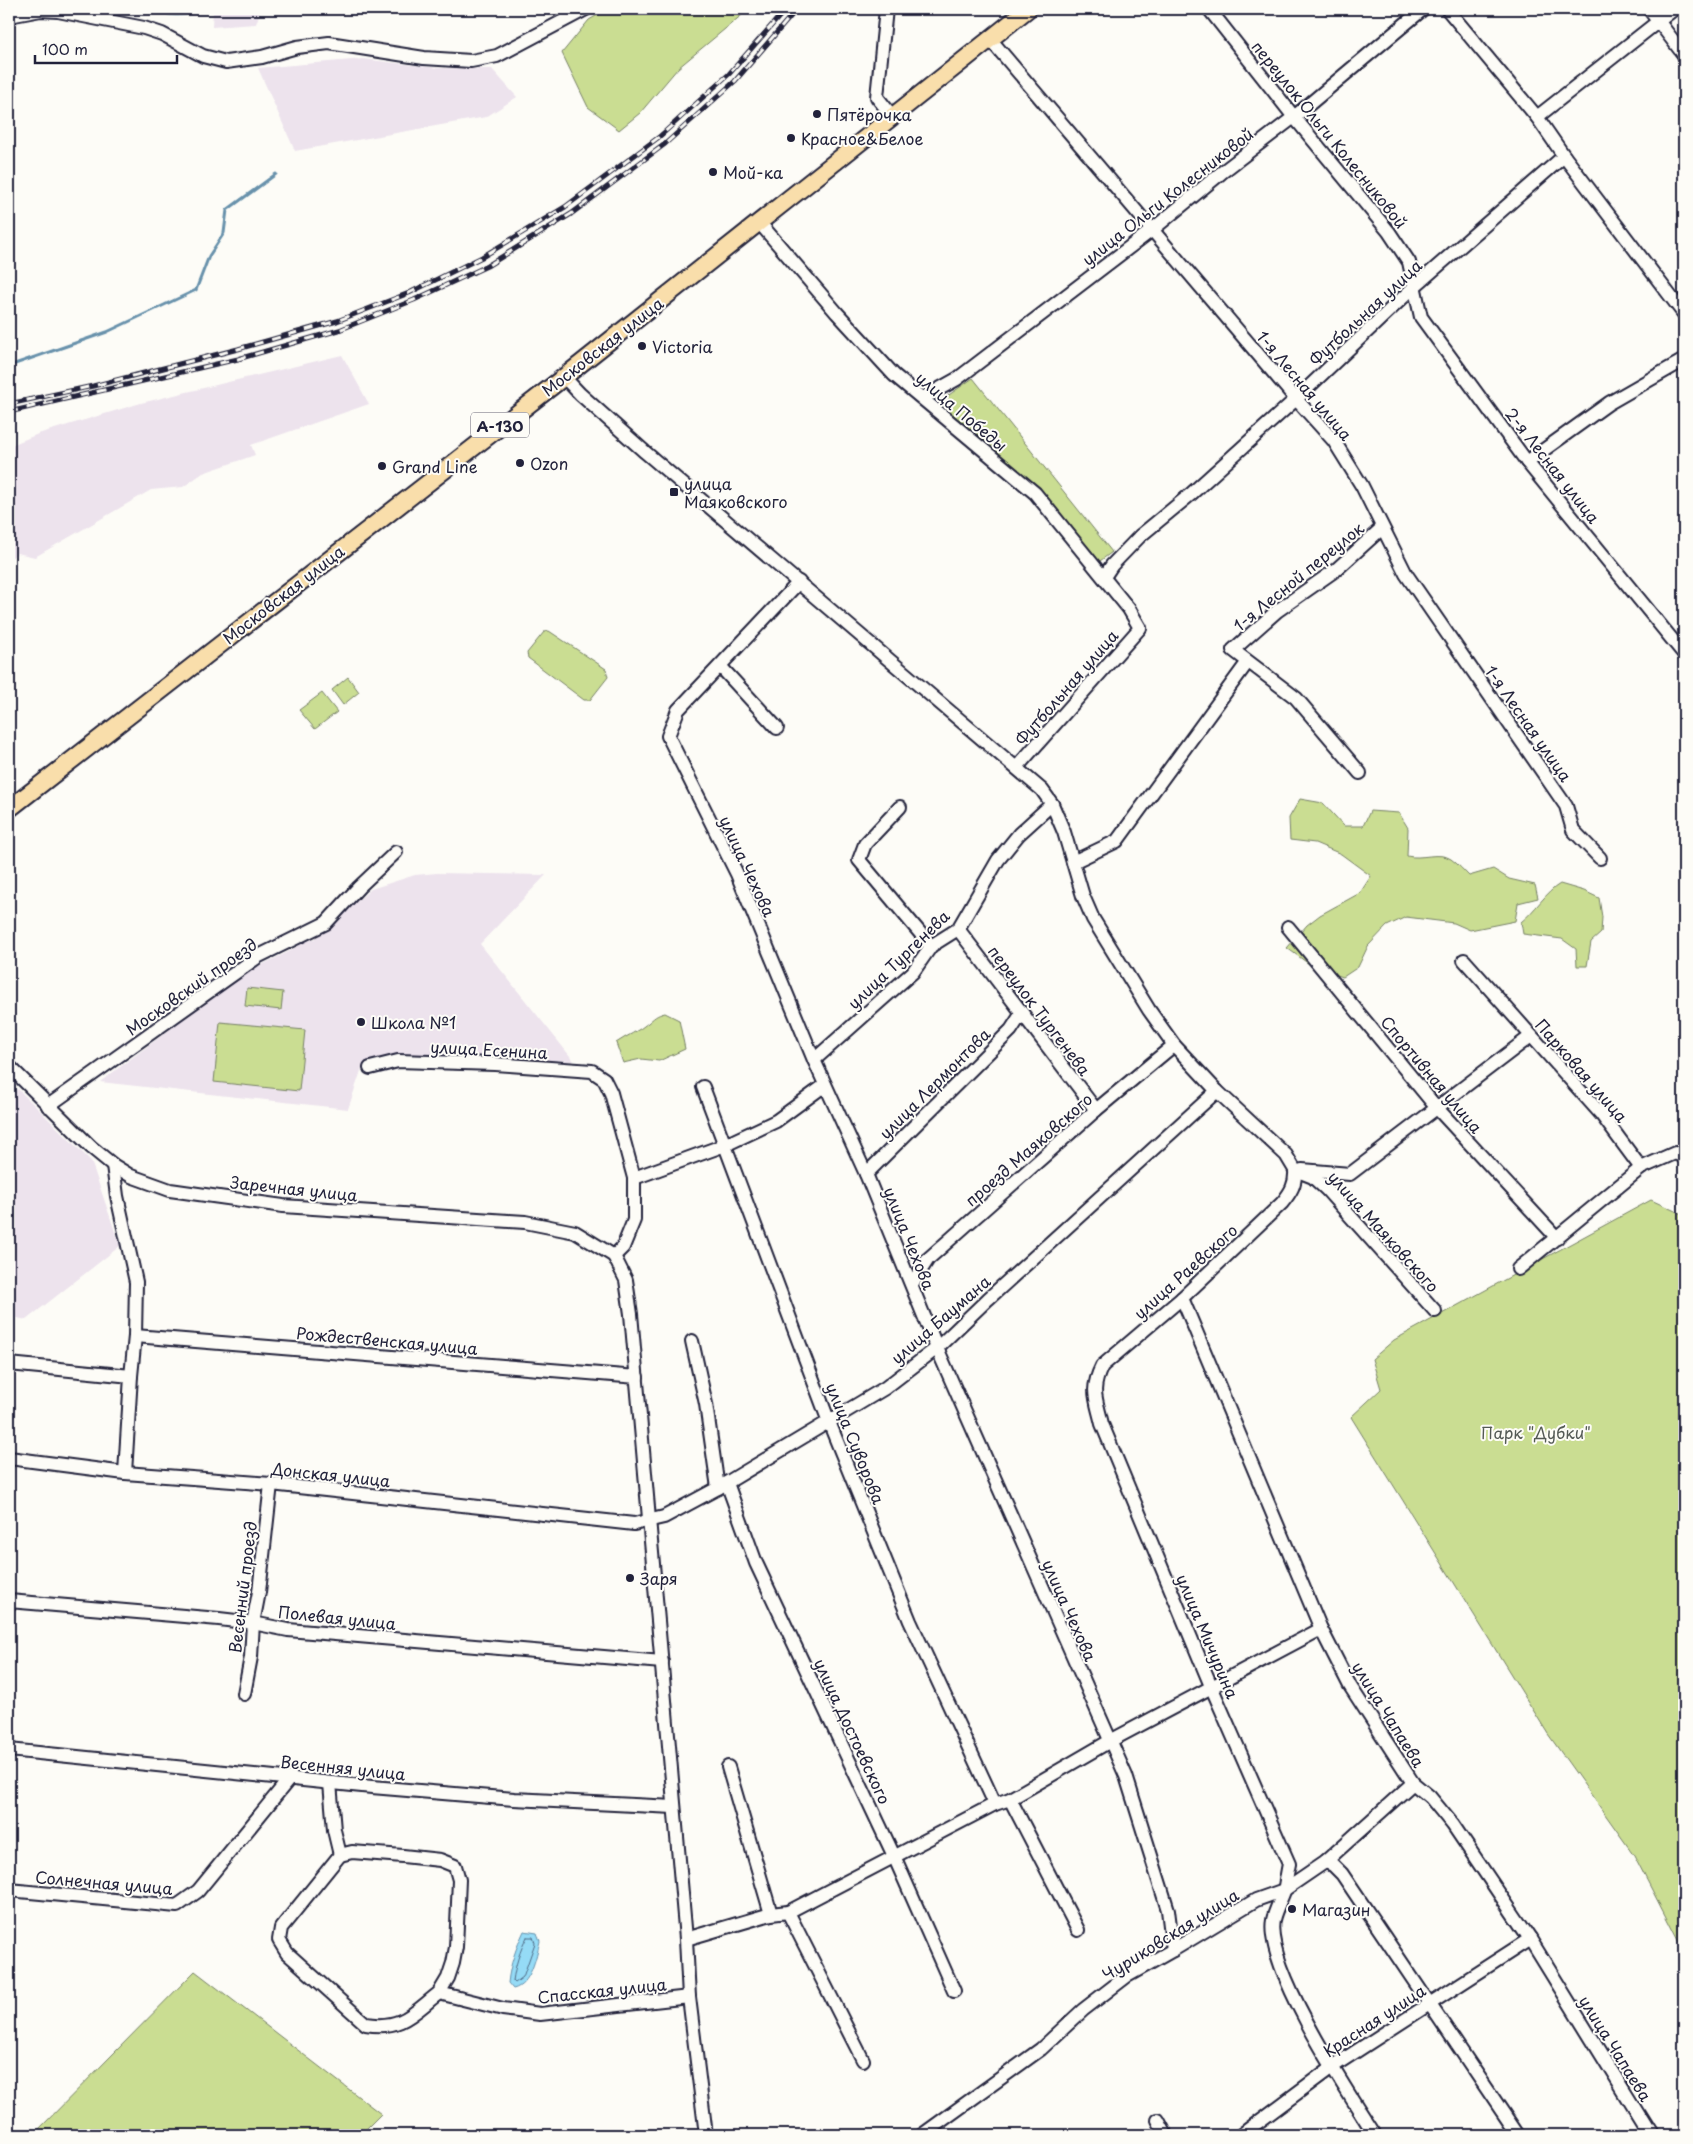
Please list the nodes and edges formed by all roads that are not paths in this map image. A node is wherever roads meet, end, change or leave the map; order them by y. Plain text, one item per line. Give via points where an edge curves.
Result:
1 (886, 9) edge
2 (1028, 9) edge
3 (1209, 9) edge
4 (1423, 9) edge
5 (1447, 9) edge
6 (1649, 9) edge
7 (1674, 9) edge
8 (580, 10) edge
9 (9, 16) edge
10 (1658, 21) junction
11 (990, 39) junction
12 (1684, 55) edge
13 (892, 116) junction
14 (1294, 117) junction
15 (1537, 117) junction
16 (1564, 156) junction
17 (758, 222) junction
18 (1152, 230) junction
19 (1415, 286) junction
20 (1684, 314) edge
21 (1684, 360) edge
22 (564, 377) junction
23 (923, 398) junction
24 (1296, 399) junction
25 (1527, 462) junction
26 (1382, 528) junction
27 (1104, 577) junction
28 (799, 582) junction
29 (1140, 628) joint
30 (1684, 654) edge
31 (1247, 663) junction
32 (720, 666) junction
33 (777, 728) dead end
34 (1017, 768) junction
35 (1360, 773) dead end
36 (1052, 804) junction
37 (900, 807) dead end
38 (9, 809) edge
39 (396, 852) dead end
40 (1600, 858) dead end
41 (1073, 862) junction
42 (1288, 928) dead end
43 (958, 929) junction
44 (931, 946) junction
45 (1464, 960) dead end
46 (1022, 1013) junction
47 (1531, 1036) junction
48 (1174, 1045) junction
49 (814, 1060) junction
50 (9, 1066) edge
51 (370, 1068) dead end
52 (825, 1085) junction
53 (703, 1087) dead end
54 (1217, 1092) junction
55 (48, 1106) junction
56 (1436, 1107) junction
57 (1096, 1110) junction
58 (725, 1145) junction
59 (1684, 1157) edge
60 (113, 1165) junction
61 (1641, 1168) junction
62 (1295, 1170) junction
63 (866, 1174) junction
64 (634, 1178) junction
65 (1557, 1238) junction
66 (614, 1256) junction
67 (1518, 1268) dead end
68 (912, 1284) junction
69 (1182, 1298) junction
70 (1435, 1311) dead end
71 (135, 1336) junction
72 (692, 1341) dead end
73 (936, 1348) junction
74 (9, 1364) edge
75 (131, 1376) junction
76 (636, 1377) junction
77 (1094, 1393) joint
78 (829, 1422) junction
79 (9, 1458) edge
80 (125, 1473) junction
81 (271, 1484) junction
82 (723, 1485) junction
83 (649, 1521) junction
84 (9, 1602) edge
85 (252, 1623) junction
86 (1321, 1629) junction
87 (662, 1662) junction
88 (1211, 1686) junction
89 (244, 1694) dead end
90 (1110, 1741) junction
91 (9, 1750) edge
92 (728, 1768) dead end
93 (290, 1778) junction
94 (330, 1782) junction
95 (1413, 1783) junction
96 (1010, 1800) junction
97 (996, 1804) junction
98 (674, 1807) junction
99 (340, 1855) junction
100 (894, 1856) junction
101 (1325, 1862) junction
102 (9, 1890) edge
103 (1284, 1890) junction
104 (788, 1912) junction
105 (771, 1914) junction
106 (1078, 1930) dead end
107 (686, 1939) junction
108 (1530, 1939) junction
109 (1173, 1950) junction
110 (954, 1992) dead end
111 (439, 1993) junction
112 (689, 1997) junction
113 (1428, 2004) junction
114 (863, 2060) dead end
115 (1332, 2067) junction
116 (1158, 2120) dead end
117 (706, 2135) edge
118 (922, 2135) edge
119 (1166, 2135) edge
120 (1241, 2135) edge
121 (1375, 2135) edge
122 (1518, 2135) edge
123 (1651, 2135) edge

1 - 13 street via 877,98
2 - 11 main road, Московская улица / А-130
3 - 14 street, переулок Ольги Колесниковой
4 - 14 street, улица Ольги Колесниковой
5 - 15 street
6 - 10 street
7 - 10 street
8 - 9 street via 497,56 471,61 424,58 329,43 297,46 226,62 203,56 144,28 58,11 41,10
10 - 12 street
10 - 15 street
11 - 13 main road, Московская улица / А-130
11 - 18 street, 1-я Лесная улица
13 - 17 main road, Московская улица / А-130
14 - 18 street, улица Ольги Колесниковой
14 - 19 street, переулок Ольги Колесниковой via 1389,232 1409,262
15 - 16 street
16 - 19 street, Футбольная улица
16 - 20 street
17 - 22 main road, Московская улица / А-130
17 - 23 street, улица Победы via 894,375
18 - 23 street, улица Ольги Колесниковой via 956,379
18 - 24 street, 1-я Лесная улица
19 - 24 street, Футбольная улица
19 - 25 street, 2-я Лесная улица via 1421,317
21 - 25 street via 1609,403
22 - 28 street, улица Маяковского via 645,452
22 - 38 main road, Московская улица / А-130
23 - 27 street, улица Победы via 1035,493
24 - 26 street, 1-я Лесная улица via 1334,440 1362,486
24 - 27 street, Футбольная улица via 1192,494 1140,536
25 - 30 street, 2-я Лесная улица
26 - 31 street, 1-я Лесной переулок via 1337,569 1277,611 1233,650
26 - 40 street, 1-я Лесная улица via 1406,574 1566,806 1573,830
27 - 29 street, улица Победы
28 - 32 street, улица Чехова
28 - 34 street, улица Маяковского
29 - 34 street, Футбольная улица
31 - 35 street, 1-я Лесной переулок via 1296,698
31 - 41 street via 1117,841
32 - 33 street
32 - 49 street, улица Чехова via 678,710 668,736 737,874
34 - 36 street, улица Маяковского via 1042,790
36 - 41 street, улица Маяковского
36 - 43 street, улица Тургенева via 1019,834 998,860
37 - 44 street via 865,844 859,860
39 - 55 street, Московский проезд via 326,923 259,956
41 - 48 street, улица Маяковского via 1093,919 1148,1010
42 - 56 street, Спортивная улица
43 - 44 street, улица Тургенева
43 - 46 street, переулок Тургенева
44 - 49 street, улица Тургенева via 913,972
45 - 47 street, Парковая улица
46 - 57 street, переулок Тургенева
46 - 63 street, улица Лермонтова via 1011,1030
47 - 56 street
47 - 61 street, Парковая улица via 1601,1114
48 - 54 street, улица Маяковского
48 - 57 street, проезд Маяковского
49 - 52 street, улица Чехова
50 - 55 street, Заречная улица
51 - 64 street, улица Есенина via 398,1060 592,1070 604,1079 611,1093
52 - 58 street via 776,1121
52 - 63 street, улица Чехова
53 - 58 street, улица Суворова
54 - 62 street, улица Маяковского via 1286,1155
54 - 73 street, улица Баумана
55 - 60 street, Заречная улица
56 - 62 street via 1350,1174
56 - 65 street, Спортивная улица
57 - 68 street, проезд Маяковского via 928,1259
58 - 64 street
58 - 78 street, улица Суворова
59 - 61 street via 1675,1153
60 - 66 street, Заречная улица via 146,1182 188,1193 283,1206 525,1222 574,1232
60 - 71 street via 136,1282
61 - 65 street
62 - 69 street, улица Раевского via 1293,1189 1282,1204
62 - 70 street, улица Маяковского via 1313,1177 1326,1189
63 - 68 street, улица Чехова
64 - 66 street via 634,1220 623,1247
65 - 67 street
66 - 76 street via 626,1280
68 - 73 street, улица Чехова
69 - 77 street, улица Раевского via 1102,1366 1095,1380
69 - 86 street, улица Чапаева
71 - 75 street
71 - 76 street, Рождественская улица
72 - 82 street, улица Достоевского
73 - 78 street, улица Баумана via 885,1388
73 - 90 street, улица Чехова
74 - 75 street
75 - 80 street
76 - 83 street
77 - 88 street, улица Мичурина via 1102,1424
78 - 82 street, улица Баумана
78 - 97 street, улица Суворова via 910,1621
79 - 80 street, Донская улица
80 - 81 street, Донская улица
81 - 83 street, Донская улица via 634,1524
81 - 85 street, Весенний проезд via 259,1592
82 - 83 street, улица Баумана via 664,1518
82 - 100 street, улица Достоевского via 756,1563
83 - 87 street
84 - 85 street, Полевая улица
85 - 87 street, Полевая улица via 288,1630
85 - 89 street, Весенний проезд via 251,1657
86 - 88 street
86 - 95 street, улица Чапаева via 1350,1686
87 - 98 street
88 - 90 street
88 - 103 street, улица Мичурина via 1289,1864
90 - 96 street
90 - 109 street, улица Чехова via 1126,1776 1168,1910
91 - 93 street, Весенняя улица
92 - 105 street
93 - 94 street, Весенняя улица
93 - 102 street, Солнечная улица via 198,1890 177,1906
94 - 98 street, Весенняя улица via 514,1799
94 - 99 street via 334,1830
95 - 101 street, Чуриковская улица
95 - 108 street, улица Чапаева via 1430,1796 1453,1825
96 - 97 street
96 - 106 street
97 - 100 street
98 - 107 street
99 - 111 street via 352,1852 404,1856 440,1860 455,1866 459,1880 454,1963
99 - 111 street via 281,1928 279,1940 287,1953 366,2024 383,2027 400,2023
100 - 104 street
100 - 110 street, улица Достоевского
101 - 103 street, Чуриковская улица
101 - 113 street via 1342,1874
103 - 109 street, Чуриковская улица via 1256,1900
103 - 115 street, улица Мичурина via 1273,1920 1274,1945 1284,1976
104 - 105 street
104 - 114 street
105 - 107 street
107 - 112 street
108 - 113 street, Красная улица
108 - 123 street, улица Чапаева
109 - 118 street, Чуриковская улица via 1126,1976 1041,2049
111 - 112 street, Спасская улица via 489,2006 540,2014
112 - 117 street
113 - 115 street, Красная улица
113 - 122 street
115 - 120 street, Красная улица
115 - 121 street, улица Мичурина
116 - 119 street

